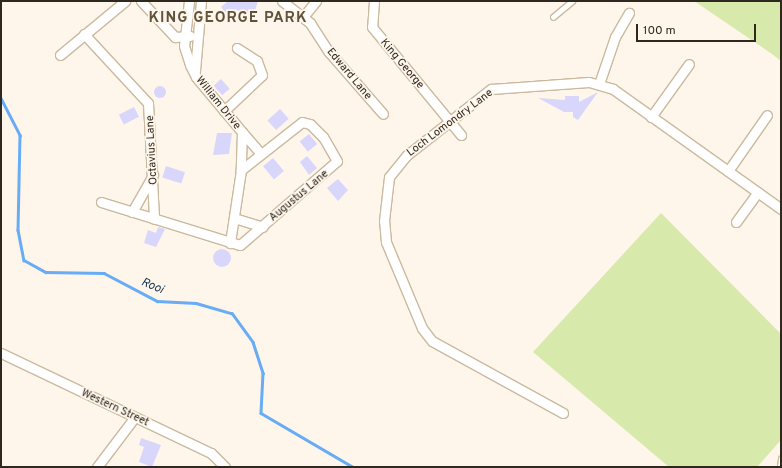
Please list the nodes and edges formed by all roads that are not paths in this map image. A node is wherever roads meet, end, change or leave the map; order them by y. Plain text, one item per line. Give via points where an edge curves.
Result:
1 (125, 1) edge
2 (141, 1) edge
3 (189, 1) edge
4 (200, 1) edge
5 (282, 1) edge
6 (316, 1) edge
7 (374, 1) edge
8 (572, 1) edge
9 (628, 13) dead end
10 (303, 17) junction
11 (553, 17) dead end
12 (84, 34) junction
13 (197, 34) junction
14 (184, 38) junction
15 (237, 48) dead end
16 (60, 55) dead end
17 (689, 64) dead end
18 (196, 77) junction
19 (599, 84) junction
20 (224, 111) junction
21 (383, 114) dead end
22 (767, 115) dead end
23 (651, 117) junction
24 (451, 122) junction
25 (242, 132) junction
26 (461, 135) dead end
27 (261, 154) junction
28 (241, 170) junction
29 (728, 171) junction
30 (153, 175) junction
31 (758, 192) junction
32 (101, 202) dead end
33 (781, 209) edge
34 (132, 212) junction
35 (154, 218) junction
36 (234, 218) junction
37 (736, 222) dead end
38 (263, 227) junction
39 (230, 243) junction
40 (1, 353) edge
41 (563, 413) dead end
42 (134, 418) junction
43 (781, 459) edge
44 (96, 467) edge
45 (225, 467) edge
46 (780, 467) edge

1 - 12 street
2 - 14 street via 173,35
3 - 14 street, William Drive
4 - 13 street
5 - 10 street, Edward Lane
6 - 10 street
7 - 24 street, King George via 372,27
8 - 11 lane
9 - 19 street via 615,37
10 - 21 street, Edward Lane
12 - 16 street
12 - 30 street, Octavius Lane via 148,103
13 - 14 street
13 - 18 street
14 - 18 street, William Drive
15 - 20 street via 258,61 262,74
17 - 23 street
18 - 20 street, William Drive
19 - 23 street
19 - 24 street, Loch Lomondry Lane via 498,87
20 - 25 street, William Drive
22 - 29 street
23 - 29 street
24 - 26 street, King George
24 - 41 street, Loch Lomondry Lane via 407,155 389,177 384,222 386,242 422,328 432,341
25 - 27 street
25 - 28 street, William Drive
27 - 28 street, Augustus Lane
27 - 38 street, Augustus Lane via 302,122 310,124 323,137 337,161
28 - 36 street, William Drive
29 - 31 street
30 - 34 street
30 - 35 street, Octavius Lane
31 - 33 street
31 - 37 street
32 - 34 street
34 - 35 street
35 - 39 street
36 - 38 street
36 - 39 street, William Drive
38 - 39 street, Augustus Lane via 242,245
40 - 42 street, Western Street
42 - 44 street
42 - 45 street, Western Street via 211,453
43 - 46 lane

